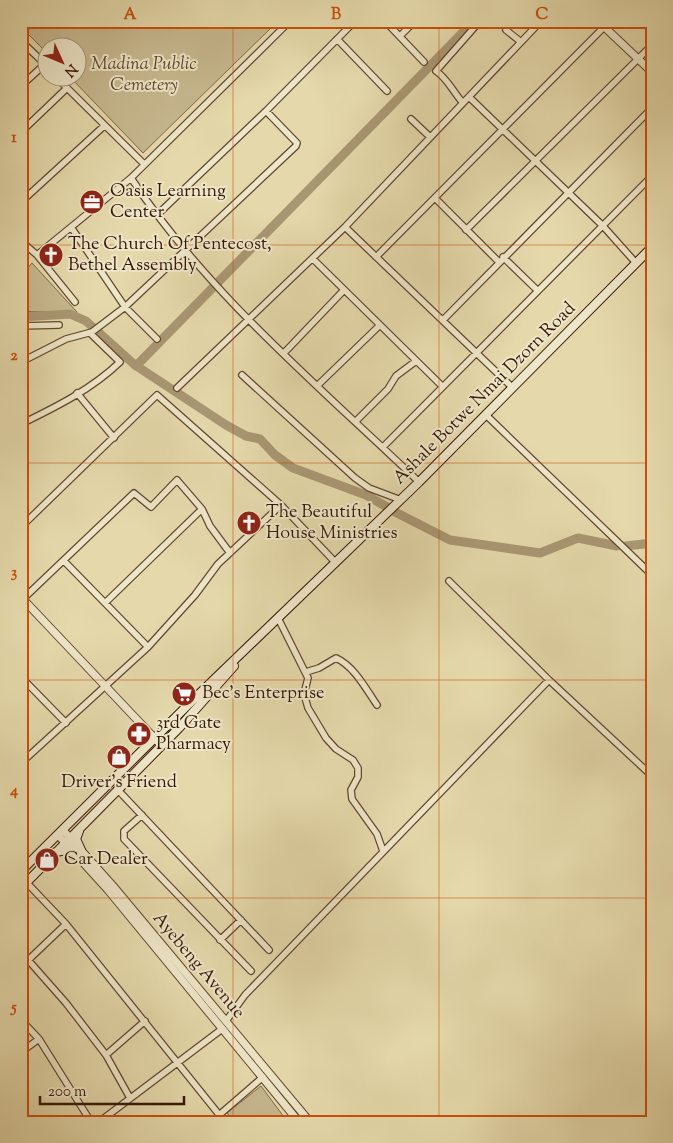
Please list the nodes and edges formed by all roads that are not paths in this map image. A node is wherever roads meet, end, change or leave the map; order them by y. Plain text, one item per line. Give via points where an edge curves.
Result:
1 (290, 21) edge
2 (355, 21) edge
3 (384, 21) edge
4 (415, 21) edge
5 (480, 21) edge
6 (541, 21) edge
7 (598, 21) edge
8 (610, 21) edge
9 (605, 27) junction
10 (506, 30) dead end
11 (400, 36) junction
12 (337, 39) junction
13 (21, 41) edge
14 (521, 42) junction
15 (652, 45) edge
16 (38, 58) edge
17 (638, 59) junction
18 (424, 62) dead end
19 (38, 72) edge
20 (652, 72) edge
21 (21, 86) edge
22 (67, 88) joint
23 (386, 91) dead end
24 (469, 97) junction
25 (463, 103) junction
26 (652, 108) edge
27 (266, 111) junction
28 (411, 119) dead end
29 (104, 126) junction
30 (502, 130) junction
31 (21, 132) edge
32 (430, 137) junction
33 (535, 161) junction
34 (144, 164) junction
35 (652, 176) edge
36 (131, 178) junction
37 (568, 191) junction
38 (434, 198) junction
39 (21, 202) edge
40 (157, 215) junction
41 (603, 226) junction
42 (70, 227) junction
43 (345, 227) junction
44 (466, 230) junction
45 (21, 241) edge
46 (652, 247) edge
47 (186, 251) junction
48 (37, 255) junction
49 (376, 257) junction
50 (313, 259) junction
51 (500, 259) junction
52 (636, 263) junction
53 (344, 290) junction
54 (538, 290) junction
55 (75, 302) dead end
56 (125, 307) junction
57 (250, 320) junction
58 (443, 320) junction
59 (59, 325) dead end
60 (380, 325) junction
61 (21, 326) edge
62 (91, 332) junction
63 (156, 339) dead end
64 (476, 352) junction
65 (284, 353) junction
66 (416, 361) junction
67 (21, 362) edge
68 (242, 376) dead end
69 (318, 385) junction
70 (442, 386) junction
71 (178, 388) dead end
72 (513, 388) junction
73 (77, 393) junction
74 (486, 415) junction
75 (356, 421) junction
76 (21, 424) edge
77 (114, 438) junction
78 (382, 447) junction
79 (419, 482) junction
80 (401, 500) junction
81 (280, 505) junction
82 (202, 509) junction
83 (21, 527) edge
84 (230, 553) junction
85 (64, 561) junction
86 (336, 563) junction
87 (652, 576) edge
88 (449, 581) dead end
89 (22, 598) edge
90 (106, 602) junction
91 (278, 618) junction
92 (251, 645) junction
93 (148, 647) junction
94 (306, 672) junction
95 (21, 677) edge
96 (549, 680) junction
97 (108, 686) junction
98 (377, 705) dead end
99 (66, 724) junction
100 (155, 738) junction
101 (161, 745) junction
102 (23, 760) edge
103 (652, 776) edge
104 (117, 789) junction
105 (142, 815) junction
106 (81, 827) junction
107 (60, 832) junction
108 (68, 840) junction
109 (56, 852) junction
110 (79, 852) junction
111 (383, 852) junction
112 (23, 865) edge
113 (24, 885) edge
114 (241, 920) junction
115 (66, 924) junction
116 (220, 940) junction
117 (269, 950) dead end
118 (29, 961) junction
119 (21, 967) edge
120 (251, 971) dead end
121 (21, 1020) edge
122 (145, 1021) junction
123 (226, 1021) junction
124 (222, 1029) junction
125 (39, 1039) junction
126 (21, 1052) edge
127 (106, 1055) junction
128 (178, 1061) junction
129 (264, 1077) junction
130 (130, 1098) junction
131 (21, 1112) edge
132 (220, 1114) junction
133 (27, 1122) edge
134 (91, 1122) edge
135 (99, 1122) edge
136 (211, 1122) edge
137 (225, 1122) edge
138 (299, 1122) edge
139 (310, 1122) edge

1 - 34 street
2 - 12 street
3 - 11 street
4 - 11 street
5 - 25 street via 436,71
6 - 14 street
7 - 9 street
8 - 9 street
9 - 17 street
9 - 30 street
10 - 14 street
11 - 18 street
12 - 23 street
12 - 27 street
13 - 16 street
14 - 24 street
15 - 17 street
17 - 20 street
17 - 33 street
19 - 21 street
22 - 29 street
22 - 31 street
24 - 25 street
24 - 30 street
25 - 32 street
26 - 37 street
27 - 40 street
27 - 47 street via 297,145
28 - 32 street
29 - 34 street
29 - 39 street
30 - 33 street
30 - 38 street
32 - 43 street
33 - 37 street
33 - 44 street
34 - 36 street
35 - 41 street
36 - 40 street
36 - 42 street
37 - 41 street
37 - 51 street
38 - 44 street
38 - 49 street
40 - 47 street
41 - 52 street
41 - 54 street
42 - 48 street
42 - 56 street
43 - 49 street
43 - 50 street
44 - 51 street
45 - 48 street
46 - 52 main road, Ashale Botwe Nmai Dzorn Road
47 - 56 street
47 - 57 street
48 - 55 street
49 - 58 street
50 - 53 street
50 - 57 street
51 - 54 street
51 - 58 street
52 - 72 main road, Ashale Botwe Nmai Dzorn Road
53 - 60 street
53 - 65 street
54 - 64 street
56 - 62 street
56 - 63 street
57 - 65 street
57 - 71 street
58 - 64 street
59 - 61 street
60 - 66 street
60 - 69 street
62 - 67 street
62 - 73 street via 120,363
64 - 70 street
64 - 72 street
65 - 69 street
66 - 70 street
66 - 75 street via 396,376 388,389
68 - 80 street via 355,478 369,488
69 - 75 street
70 - 78 street
72 - 74 main road, Ashale Botwe Nmai Dzorn Road
73 - 76 street
73 - 77 street
74 - 79 main road, Ashale Botwe Nmai Dzorn Road
74 - 87 street
75 - 78 street
77 - 81 street via 155,396 160,396
77 - 83 street
78 - 79 street
79 - 80 main road, Ashale Botwe Nmai Dzorn Road
80 - 86 main road, Ashale Botwe Nmai Dzorn Road
81 - 84 street
81 - 86 street
82 - 84 street
82 - 85 street via 177,480 151,507 136,492
82 - 90 street
84 - 93 street
85 - 89 street
85 - 90 street
86 - 91 main road, Ashale Botwe Nmai Dzorn Road
88 - 96 street
89 - 97 street
90 - 93 street
91 - 92 main road, Ashale Botwe Nmai Dzorn Road
91 - 94 street
92 - 100 main road, Ashale Botwe Nmai Dzorn Road
92 - 101 main road, Ashale Botwe Nmai Dzorn Road via 209,696
93 - 97 street
94 - 98 street via 336,658 352,671
94 - 111 street via 308,684 304,694 308,708 331,744 355,763 358,777 352,786 352,799 377,834
95 - 99 street
96 - 103 street
96 - 111 street
97 - 99 street
97 - 100 street
99 - 102 street
100 - 101 street
100 - 107 main road, Ashale Botwe Nmai Dzorn Road
101 - 104 main road, Ashale Botwe Nmai Dzorn Road
104 - 105 street
104 - 106 main road, Ashale Botwe Nmai Dzorn Road
105 - 114 street
105 - 116 street via 124,831 124,839
106 - 108 main road, Ashale Botwe Nmai Dzorn Road
106 - 110 main road via 76,839
107 - 108 street, Ayebeng Avenue
107 - 112 main road, Ashale Botwe Nmai Dzorn Road
108 - 109 main road, Ashale Botwe Nmai Dzorn Road
108 - 110 street, Ayebeng Avenue
109 - 110 main road
109 - 113 main road, Ashale Botwe Nmai Dzorn Road
110 - 123 street, Ayebeng Avenue
110 - 124 street, Ayebeng Avenue
111 - 123 street via 246,995
113 - 115 street
114 - 116 street
114 - 117 street
115 - 118 street
115 - 122 street
116 - 120 street
118 - 119 street
118 - 127 street via 71,1008
121 - 125 street
122 - 127 street
122 - 128 street
123 - 139 street, Ayebeng Avenue
124 - 128 street
124 - 129 street, Ayebeng Avenue
125 - 126 street
125 - 134 street
127 - 130 street
128 - 130 street
128 - 132 street
129 - 132 street
129 - 138 street, Ayebeng Avenue
130 - 135 street
131 - 133 street
132 - 136 street
132 - 137 street

